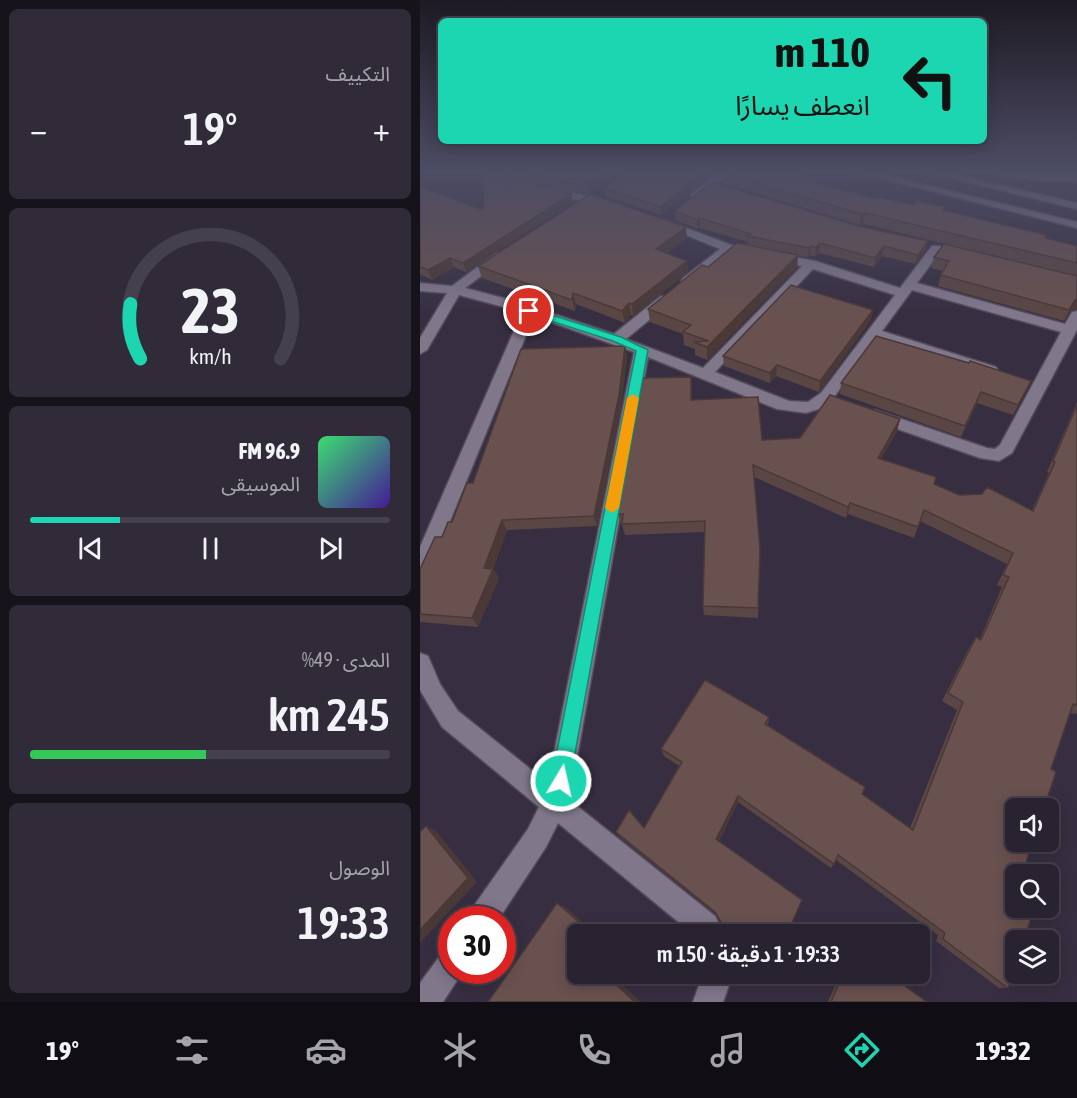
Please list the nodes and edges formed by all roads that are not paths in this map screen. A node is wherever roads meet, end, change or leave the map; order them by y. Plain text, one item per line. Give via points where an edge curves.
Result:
1 (665, 219) edge
2 (1054, 219) edge
3 (1077, 225) edge
4 (728, 248) junction
5 (512, 249) edge
6 (936, 249) dead end
7 (811, 264) junction
8 (420, 287) edge
9 (456, 289) junction
10 (905, 289) junction
11 (529, 311) junction
12 (1077, 315) edge
13 (1070, 330) junction
14 (873, 333) junction
15 (617, 339) junction
16 (420, 350) edge
17 (642, 350) junction
18 (705, 374) junction
19 (1008, 375) edge
20 (858, 408) edge
21 (420, 570) edge
22 (420, 663) edge
23 (554, 804) junction
24 (491, 906) edge
25 (703, 924) edge
26 (438, 983) edge
27 (714, 984) edge
28 (425, 1002) edge
29 (708, 1002) edge

1 - 4 street
2 - 3 street
4 - 7 street
4 - 15 street
5 - 9 street
6 - 10 street
7 - 10 street
7 - 18 street
8 - 9 street
9 - 11 street
9 - 16 street
10 - 13 street
10 - 14 street
11 - 15 street
11 - 21 street
12 - 13 street
13 - 20 street via 1036,384 1006,449 999,455 986,454
14 - 18 street via 832,399 816,405 794,408
14 - 19 street
15 - 17 street
17 - 18 street
17 - 23 street
22 - 23 street via 450,720
23 - 24 street via 537,838
23 - 25 street
26 - 28 street
27 - 29 street

